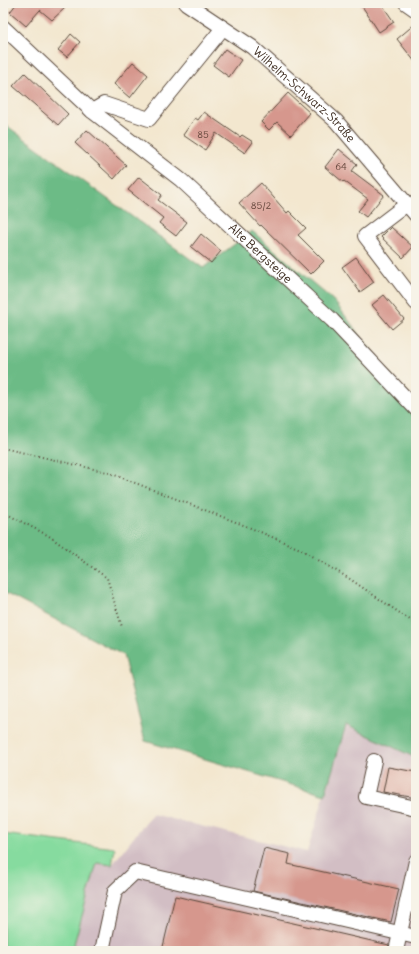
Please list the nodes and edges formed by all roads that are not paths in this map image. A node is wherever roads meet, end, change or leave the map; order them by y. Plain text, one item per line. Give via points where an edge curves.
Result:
1 (186, 3) edge
2 (406, 3) edge
3 (416, 10) edge
4 (3, 28) edge
5 (223, 28) junction
6 (92, 111) junction
7 (407, 204) junction
8 (416, 215) edge
9 (416, 303) edge
10 (416, 409) edge
11 (374, 760) dead end
12 (416, 808) edge
13 (416, 861) edge
14 (400, 933) junction
15 (416, 937) edge
16 (102, 951) edge
17 (396, 951) edge

1 - 5 street, Wilhelm-Schwarz-Straße
2 - 3 street
4 - 6 street, Alte Bergsteige
5 - 6 street via 148,119 104,104
5 - 7 street, Wilhelm-Schwarz-Straße via 252,48 336,121
6 - 10 street, Alte Bergsteige via 181,180 332,320
7 - 8 street, Wilhelm-Schwarz-Straße
7 - 9 street via 365,236
11 - 12 street via 366,797
13 - 14 street
14 - 15 street
14 - 16 street via 136,872 115,891
14 - 17 street

